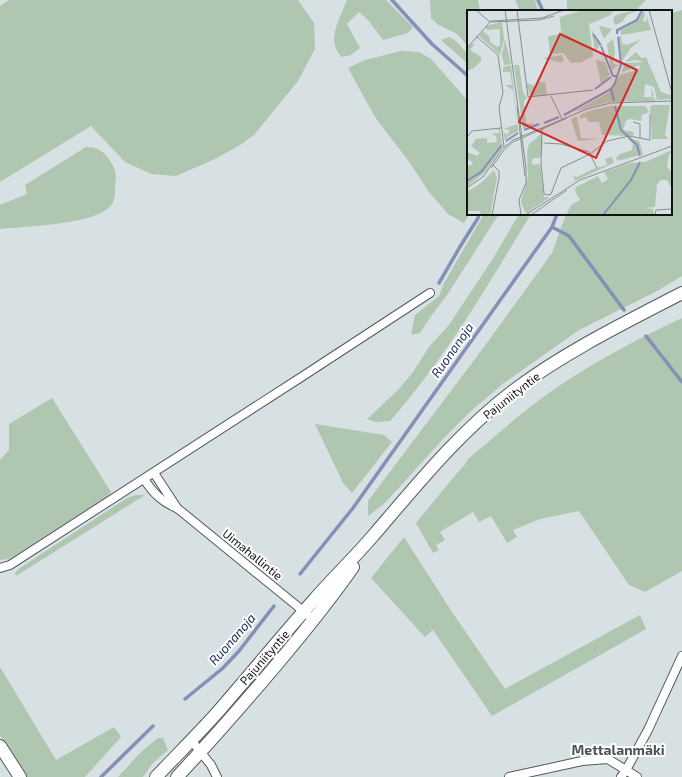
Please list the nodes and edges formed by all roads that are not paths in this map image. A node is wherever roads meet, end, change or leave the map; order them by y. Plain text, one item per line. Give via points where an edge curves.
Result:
1 (430, 293) dead end
2 (682, 293) edge
3 (154, 473) junction
4 (144, 479) junction
5 (177, 508) junction
6 (372, 537) junction
7 (0, 568) edge
8 (303, 611) junction
9 (313, 619) junction
10 (682, 656) edge
11 (191, 740) junction
12 (0, 746) edge
13 (201, 752) junction
14 (626, 770) junction
15 (20, 777) edge
16 (156, 777) edge
17 (177, 777) edge
18 (217, 777) edge
19 (510, 777) edge
20 (621, 777) edge
21 (637, 777) edge

1 - 3 street
2 - 6 street, Pajuniityntie via 596,337 512,392 488,411 446,453
3 - 4 street
3 - 5 street, Uimahallintie
4 - 5 street, Uimahallintie via 161,500
4 - 7 street via 10,566
5 - 8 street, Uimahallintie
6 - 8 street, Pajuniityntie
6 - 9 street, Pajuniityntie
8 - 9 street, Uimahallintie
8 - 11 street, Pajuniityntie
9 - 13 street, Pajuniityntie
10 - 14 street via 648,730
11 - 13 street
11 - 16 street, Pajuniityntie
12 - 15 street
13 - 17 street, Pajuniityntie
13 - 18 street
14 - 19 street via 608,759 582,761
14 - 20 street
14 - 21 street

